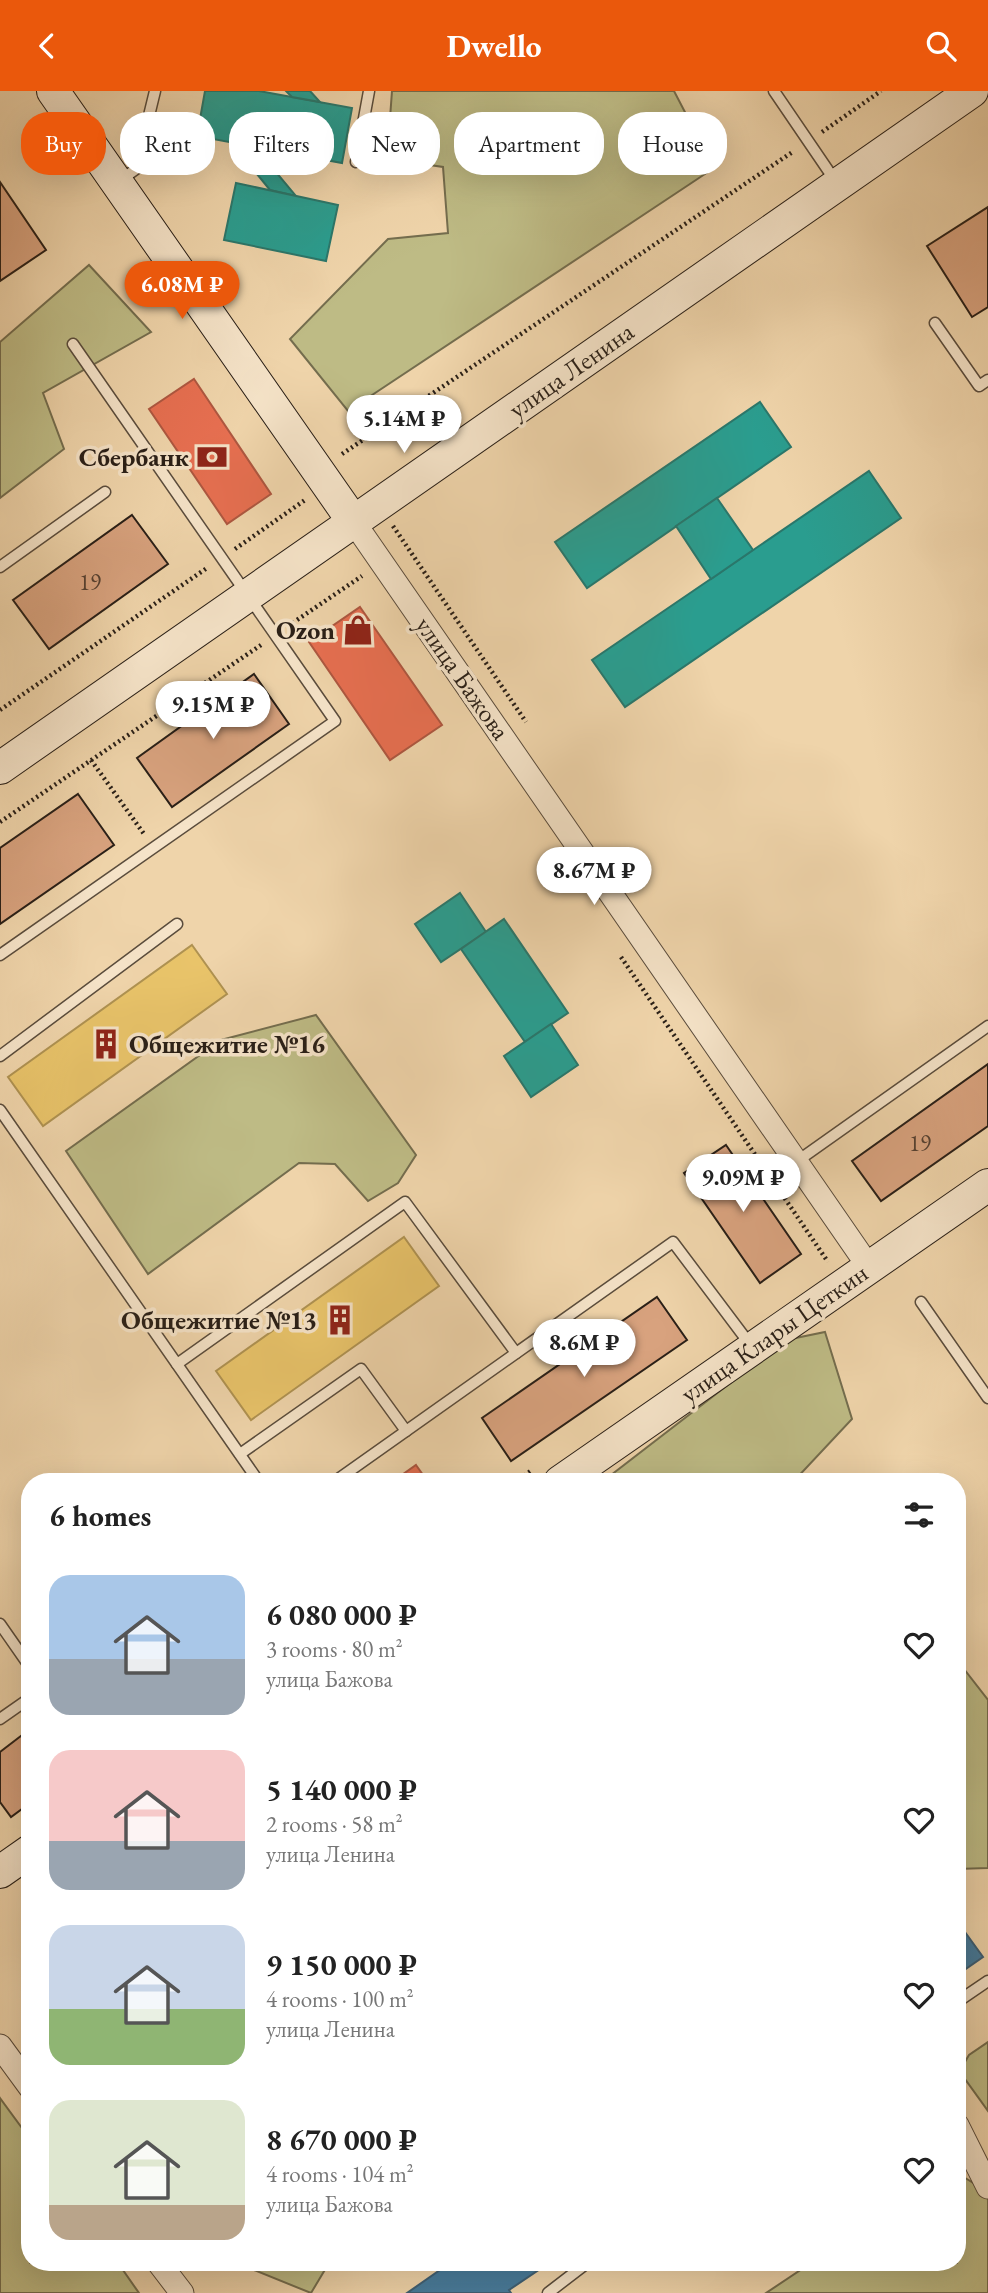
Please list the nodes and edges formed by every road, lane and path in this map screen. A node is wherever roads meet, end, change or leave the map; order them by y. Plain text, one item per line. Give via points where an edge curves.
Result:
1 (53, 91) edge
2 (155, 91) edge
3 (369, 91) edge
4 (774, 91) edge
5 (881, 91) edge
6 (972, 91) edge
7 (988, 104) edge
8 (365, 112) edge
9 (936, 117) junction
10 (808, 142) junction
11 (117, 183) junction
12 (837, 184) junction
13 (935, 323) dead end
14 (73, 344) dead end
15 (988, 380) edge
16 (319, 472) junction
17 (105, 492) dead end
18 (353, 521) junction
19 (407, 547) dead end
20 (221, 559) junction
21 (383, 562) junction
22 (0, 567) edge
23 (246, 596) junction
24 (274, 636) junction
25 (0, 710) edge
26 (91, 760) junction
27 (0, 768) edge
28 (0, 822) edge
29 (153, 846) junction
30 (177, 924) dead end
31 (0, 955) edge
32 (988, 1026) edge
33 (0, 1056) edge
34 (0, 1111) edge
35 (796, 1162) junction
36 (988, 1185) edge
37 (869, 1267) junction
38 (921, 1302) dead end
39 (753, 1348) junction
40 (516, 1353) junction
41 (177, 1364) junction
42 (988, 1398) edge
43 (406, 1431) junction
44 (240, 1454) junction
45 (254, 1473) edge
46 (347, 1473) edge
47 (573, 1473) edge
48 (0, 1624) edge
49 (21, 1654) edge
50 (21, 1704) edge
51 (0, 1719) edge
52 (21, 1857) edge
53 (0, 1872) edge
54 (988, 1981) edge
55 (966, 1996) edge
56 (0, 2046) edge
57 (21, 2075) edge
58 (966, 2143) edge
59 (988, 2187) edge
60 (165, 2271) edge
61 (575, 2271) edge
62 (181, 2293) edge
63 (548, 2293) edge

1 - 11 street, улица Бажова
2 - 11 lane via 136,169
3 - 8 lane
4 - 10 lane
5 - 10 path
6 - 9 street, улица Ленина
7 - 9 street
9 - 12 street, улица Ленина
10 - 12 lane
10 - 16 path
11 - 16 street, улица Бажова
12 - 18 street, улица Ленина
13 - 15 lane via 979,386
14 - 20 lane
16 - 18 street, улица Бажова
16 - 20 path via 308,498
17 - 22 lane
18 - 21 street, улица Бажова
18 - 23 street, улица Ленина
19 - 21 path
20 - 23 lane
20 - 25 path
21 - 24 path
21 - 35 street, улица Бажова
23 - 24 lane
23 - 27 street, улица Ленина
24 - 26 path
24 - 29 lane via 335,721
26 - 28 path
26 - 29 path
29 - 31 lane
30 - 33 lane
32 - 35 lane
34 - 41 lane
35 - 37 street, улица Бажова
36 - 37 street, улица Клары Цеткин
37 - 39 street, улица Клары Цеткин
38 - 42 lane
39 - 40 lane via 673,1242
39 - 47 street, улица Клары Цеткин
40 - 41 lane via 405,1202
40 - 43 lane
41 - 44 lane
43 - 44 lane via 361,1369
43 - 46 lane
44 - 45 lane
48 - 49 lane
50 - 51 lane
52 - 53 street
54 - 55 lane
56 - 57 street
58 - 59 street
60 - 62 street
61 - 63 lane

